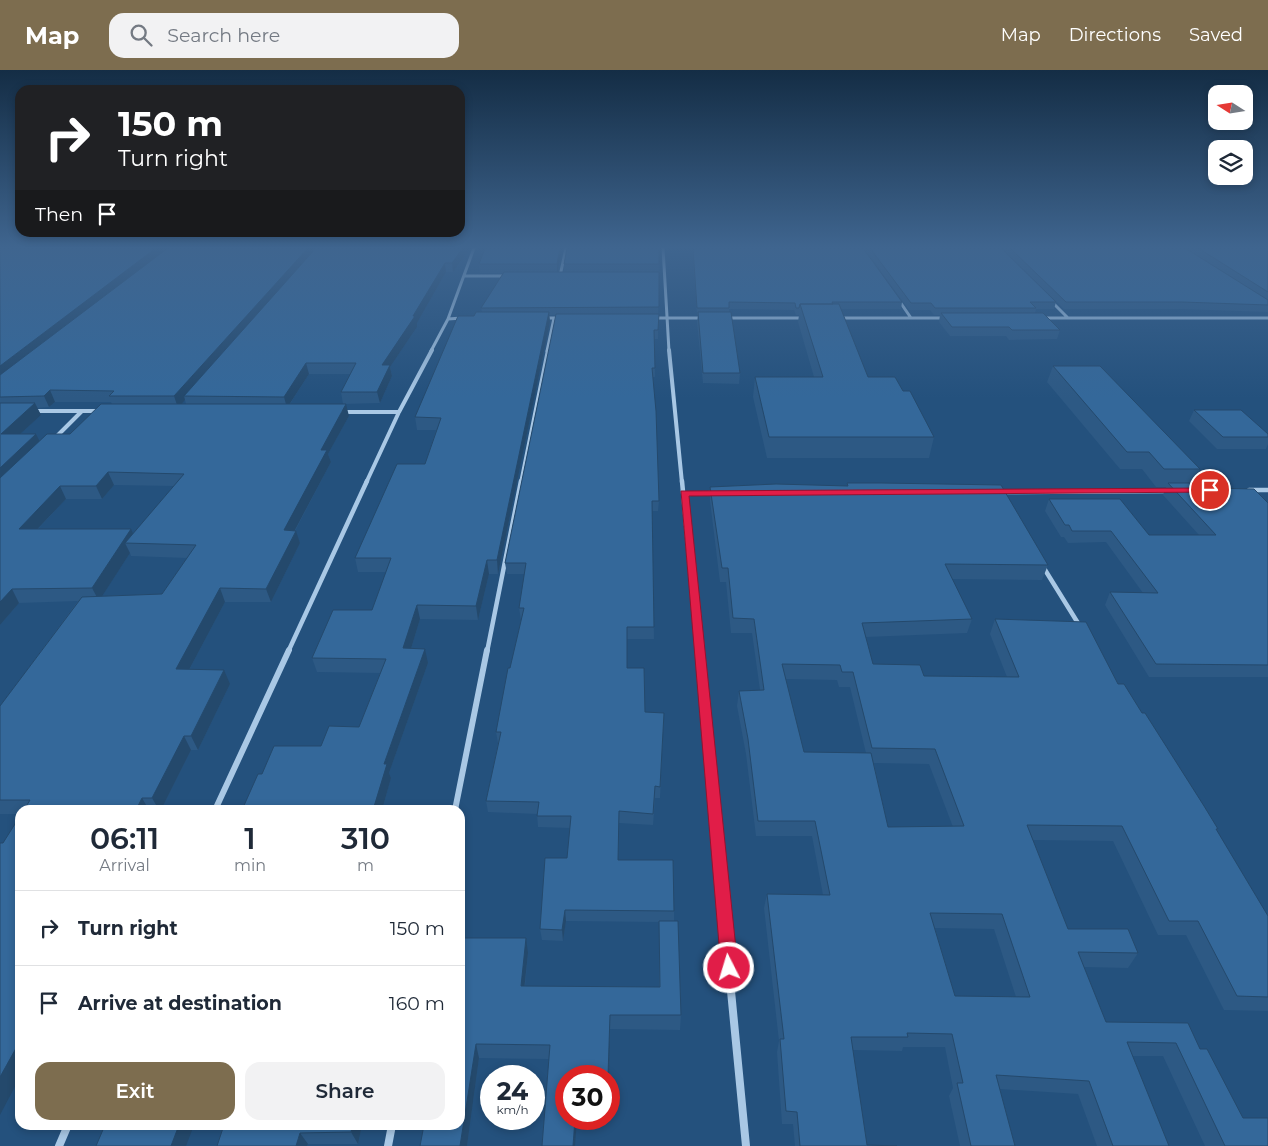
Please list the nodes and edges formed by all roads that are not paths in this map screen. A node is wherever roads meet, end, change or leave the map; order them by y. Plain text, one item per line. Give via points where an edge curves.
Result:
1 (456, 298) edge
2 (665, 298) edge
3 (898, 298) edge
4 (1048, 298) edge
5 (467, 318) edge
6 (535, 318) edge
7 (554, 318) junction
8 (563, 318) edge
9 (648, 318) edge
10 (666, 318) junction
11 (706, 318) edge
12 (725, 318) edge
13 (813, 318) edge
14 (833, 318) edge
15 (911, 318) junction
16 (950, 318) edge
17 (1039, 318) edge
18 (1068, 318) junction
19 (1268, 318) edge
20 (448, 319) junction
21 (28, 411) edge
22 (82, 411) junction
23 (102, 411) edge
24 (332, 412) edge
25 (400, 412) junction
26 (55, 438) edge
27 (1239, 490) edge
28 (1248, 490) junction
29 (1268, 490) edge
30 (1181, 491) edge
31 (723, 493) edge
32 (684, 494) junction
33 (1255, 497) edge
34 (1002, 500) edge
35 (1039, 560) edge
36 (1086, 636) edge
37 (217, 805) edge
38 (457, 805) edge
39 (66, 1130) edge
40 (391, 1130) edge
41 (58, 1146) edge
42 (388, 1146) edge
43 (746, 1146) edge

1 - 20 street
2 - 10 street
3 - 15 street
4 - 18 street
5 - 20 street
6 - 7 street
7 - 8 street
7 - 38 street
9 - 10 street
10 - 11 street
10 - 32 street
12 - 13 street
14 - 15 street
15 - 16 street
17 - 18 street
18 - 19 street
20 - 25 street
21 - 22 street
22 - 23 street
22 - 26 street
24 - 25 street
25 - 37 street
27 - 28 street
28 - 29 street
28 - 33 street
30 - 34 street via 997,492
31 - 32 street
32 - 43 street
35 - 36 street
39 - 41 street
40 - 42 street

